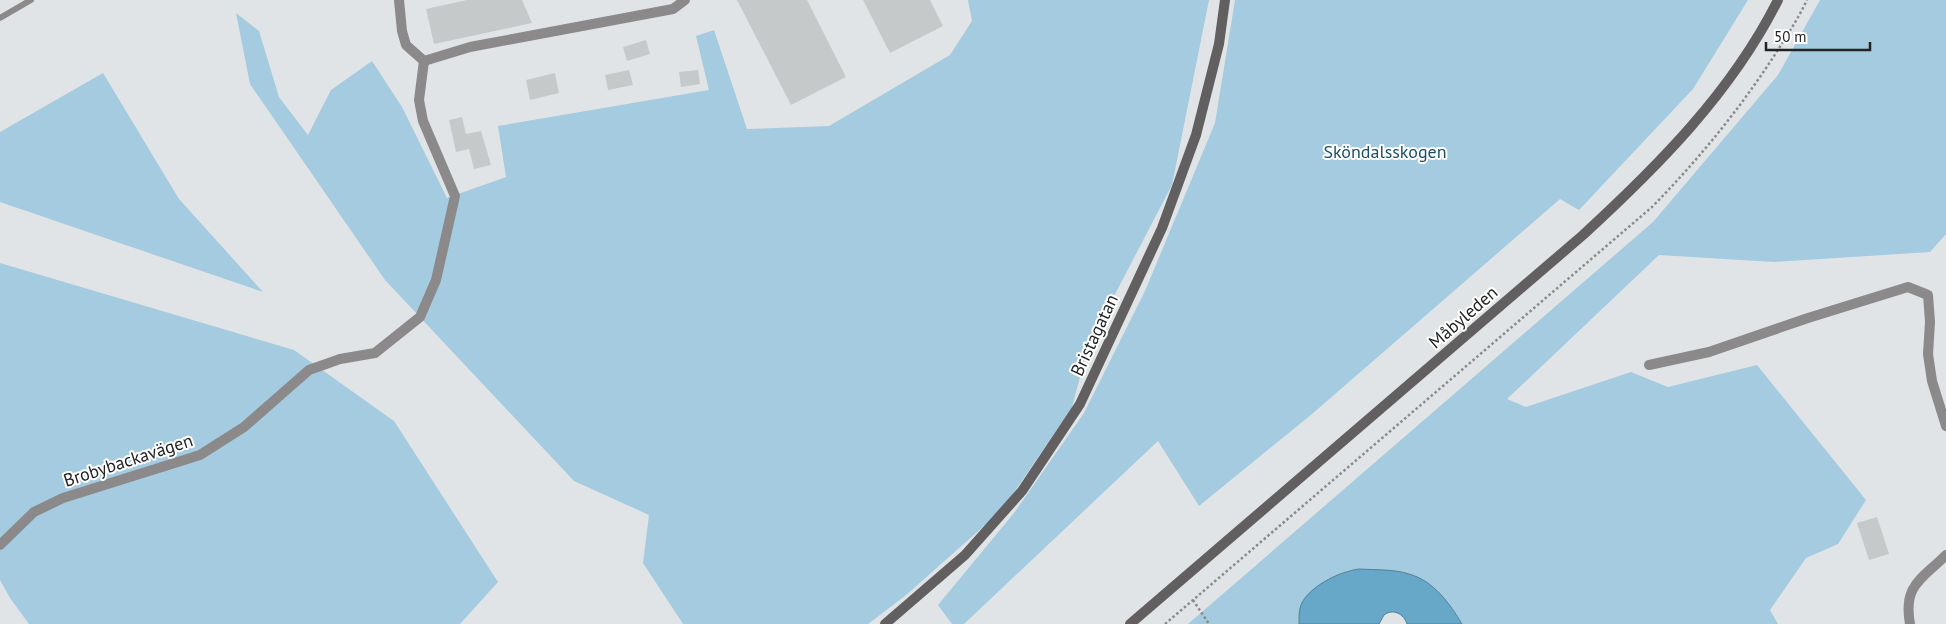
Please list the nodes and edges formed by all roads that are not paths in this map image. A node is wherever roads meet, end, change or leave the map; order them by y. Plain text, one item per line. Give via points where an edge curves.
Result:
1 (30, 0) edge
2 (399, 0) edge
3 (685, 0) edge
4 (1225, 0) edge
5 (1778, 0) edge
6 (0, 18) edge
7 (424, 61) junction
8 (1649, 365) dead end
9 (1946, 426) edge
10 (0, 545) edge
11 (1946, 555) edge
12 (885, 624) edge
13 (1130, 624) edge
14 (1910, 624) edge

1 - 6 lane
2 - 7 street via 406,45
3 - 7 street via 673,9 470,48
4 - 12 street, Bristagatan via 1219,44 1196,135 1162,228 1080,404 1022,491 964,555
5 - 13 street, Måbyleden via 1735,70 1695,123 1639,183 1584,235
7 - 10 street, Brobybackavägen via 419,100 423,121 456,196 436,280 420,317 375,353 340,359 309,370 244,427 200,455 63,498 34,512
8 - 9 street via 1709,352 1908,287 1928,295 1928,354 1932,381
11 - 14 street via 1912,587 1907,606

